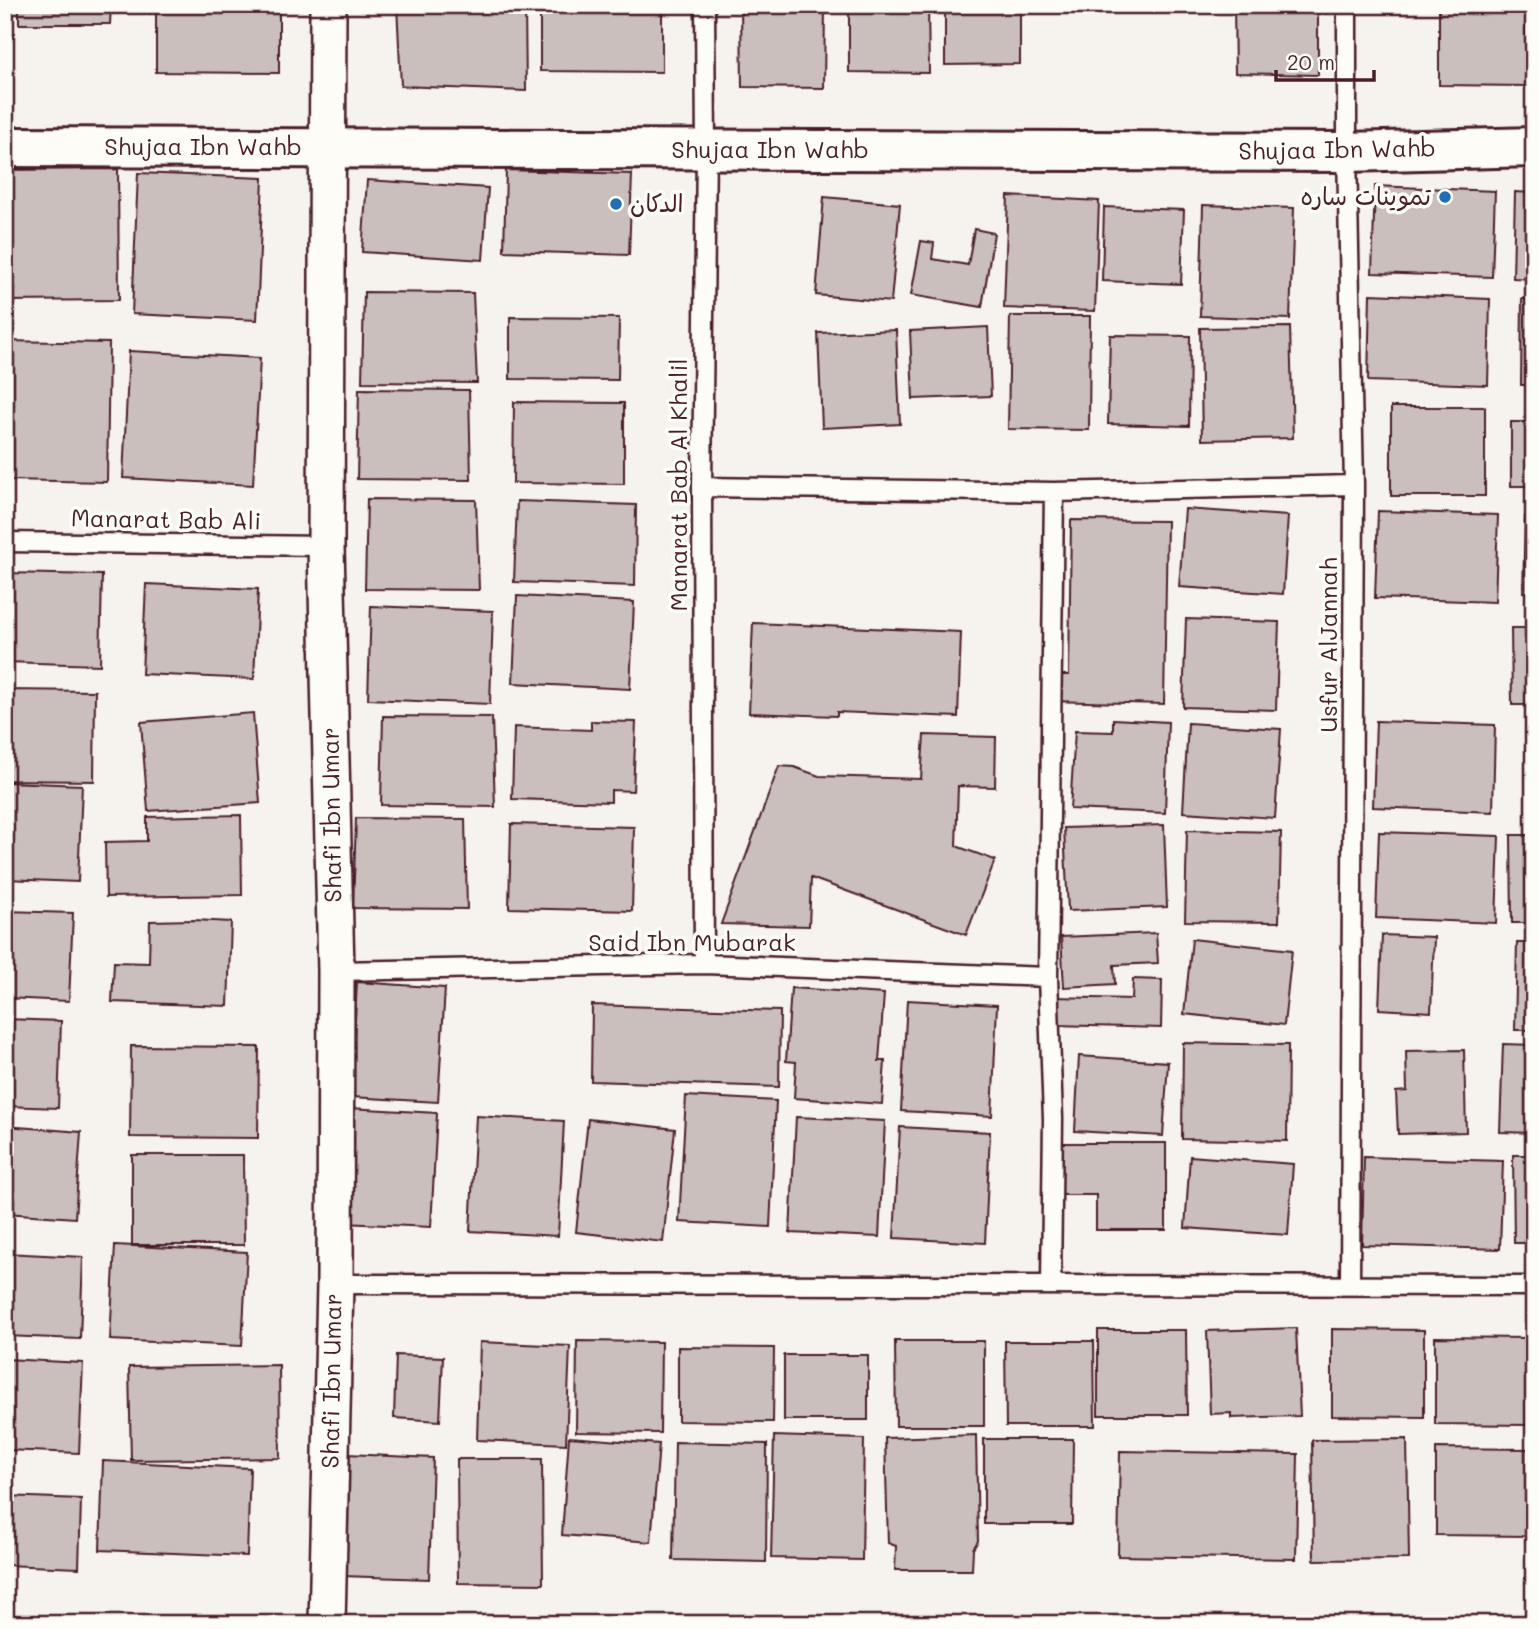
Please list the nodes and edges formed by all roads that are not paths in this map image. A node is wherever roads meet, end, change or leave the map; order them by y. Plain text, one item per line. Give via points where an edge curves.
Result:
1 (328, 5) edge
2 (705, 5) edge
3 (1347, 5) edge
4 (5, 146) edge
5 (326, 147) junction
6 (1534, 147) edge
7 (706, 150) junction
8 (1347, 152) junction
9 (1354, 485) junction
10 (702, 486) junction
11 (1054, 492) junction
12 (5, 542) edge
13 (326, 546) junction
14 (704, 964) junction
15 (336, 971) junction
16 (1048, 976) junction
17 (335, 1284) junction
18 (1051, 1285) junction
19 (1350, 1285) junction
20 (1534, 1286) edge
21 (327, 1624) edge

1 - 5 street, Shafi Ibn Umar
2 - 7 lane, Manarat Bab Al Khalil
3 - 8 lane, Usfur AlJannah
4 - 5 street, Shujaa Ibn Wahb
5 - 7 street, Shujaa Ibn Wahb
5 - 13 street, Shafi Ibn Umar
6 - 8 street, Shujaa Ibn Wahb
7 - 8 street, Shujaa Ibn Wahb
7 - 10 lane, Manarat Bab Al Khalil
8 - 9 lane, Usfur AlJannah
9 - 11 lane
9 - 19 lane, Usfur AlJannah
10 - 11 lane
10 - 14 lane, Manarat Bab Al Khalil
11 - 16 lane
12 - 13 lane, Manarat Bab Ali
13 - 15 street, Shafi Ibn Umar
14 - 15 lane, Said Ibn Mubarak
14 - 16 lane, Said Ibn Mubarak
15 - 17 street, Shafi Ibn Umar
16 - 18 lane via 1053,1119
17 - 18 lane
17 - 21 street, Shafi Ibn Umar
18 - 19 lane
19 - 20 lane

